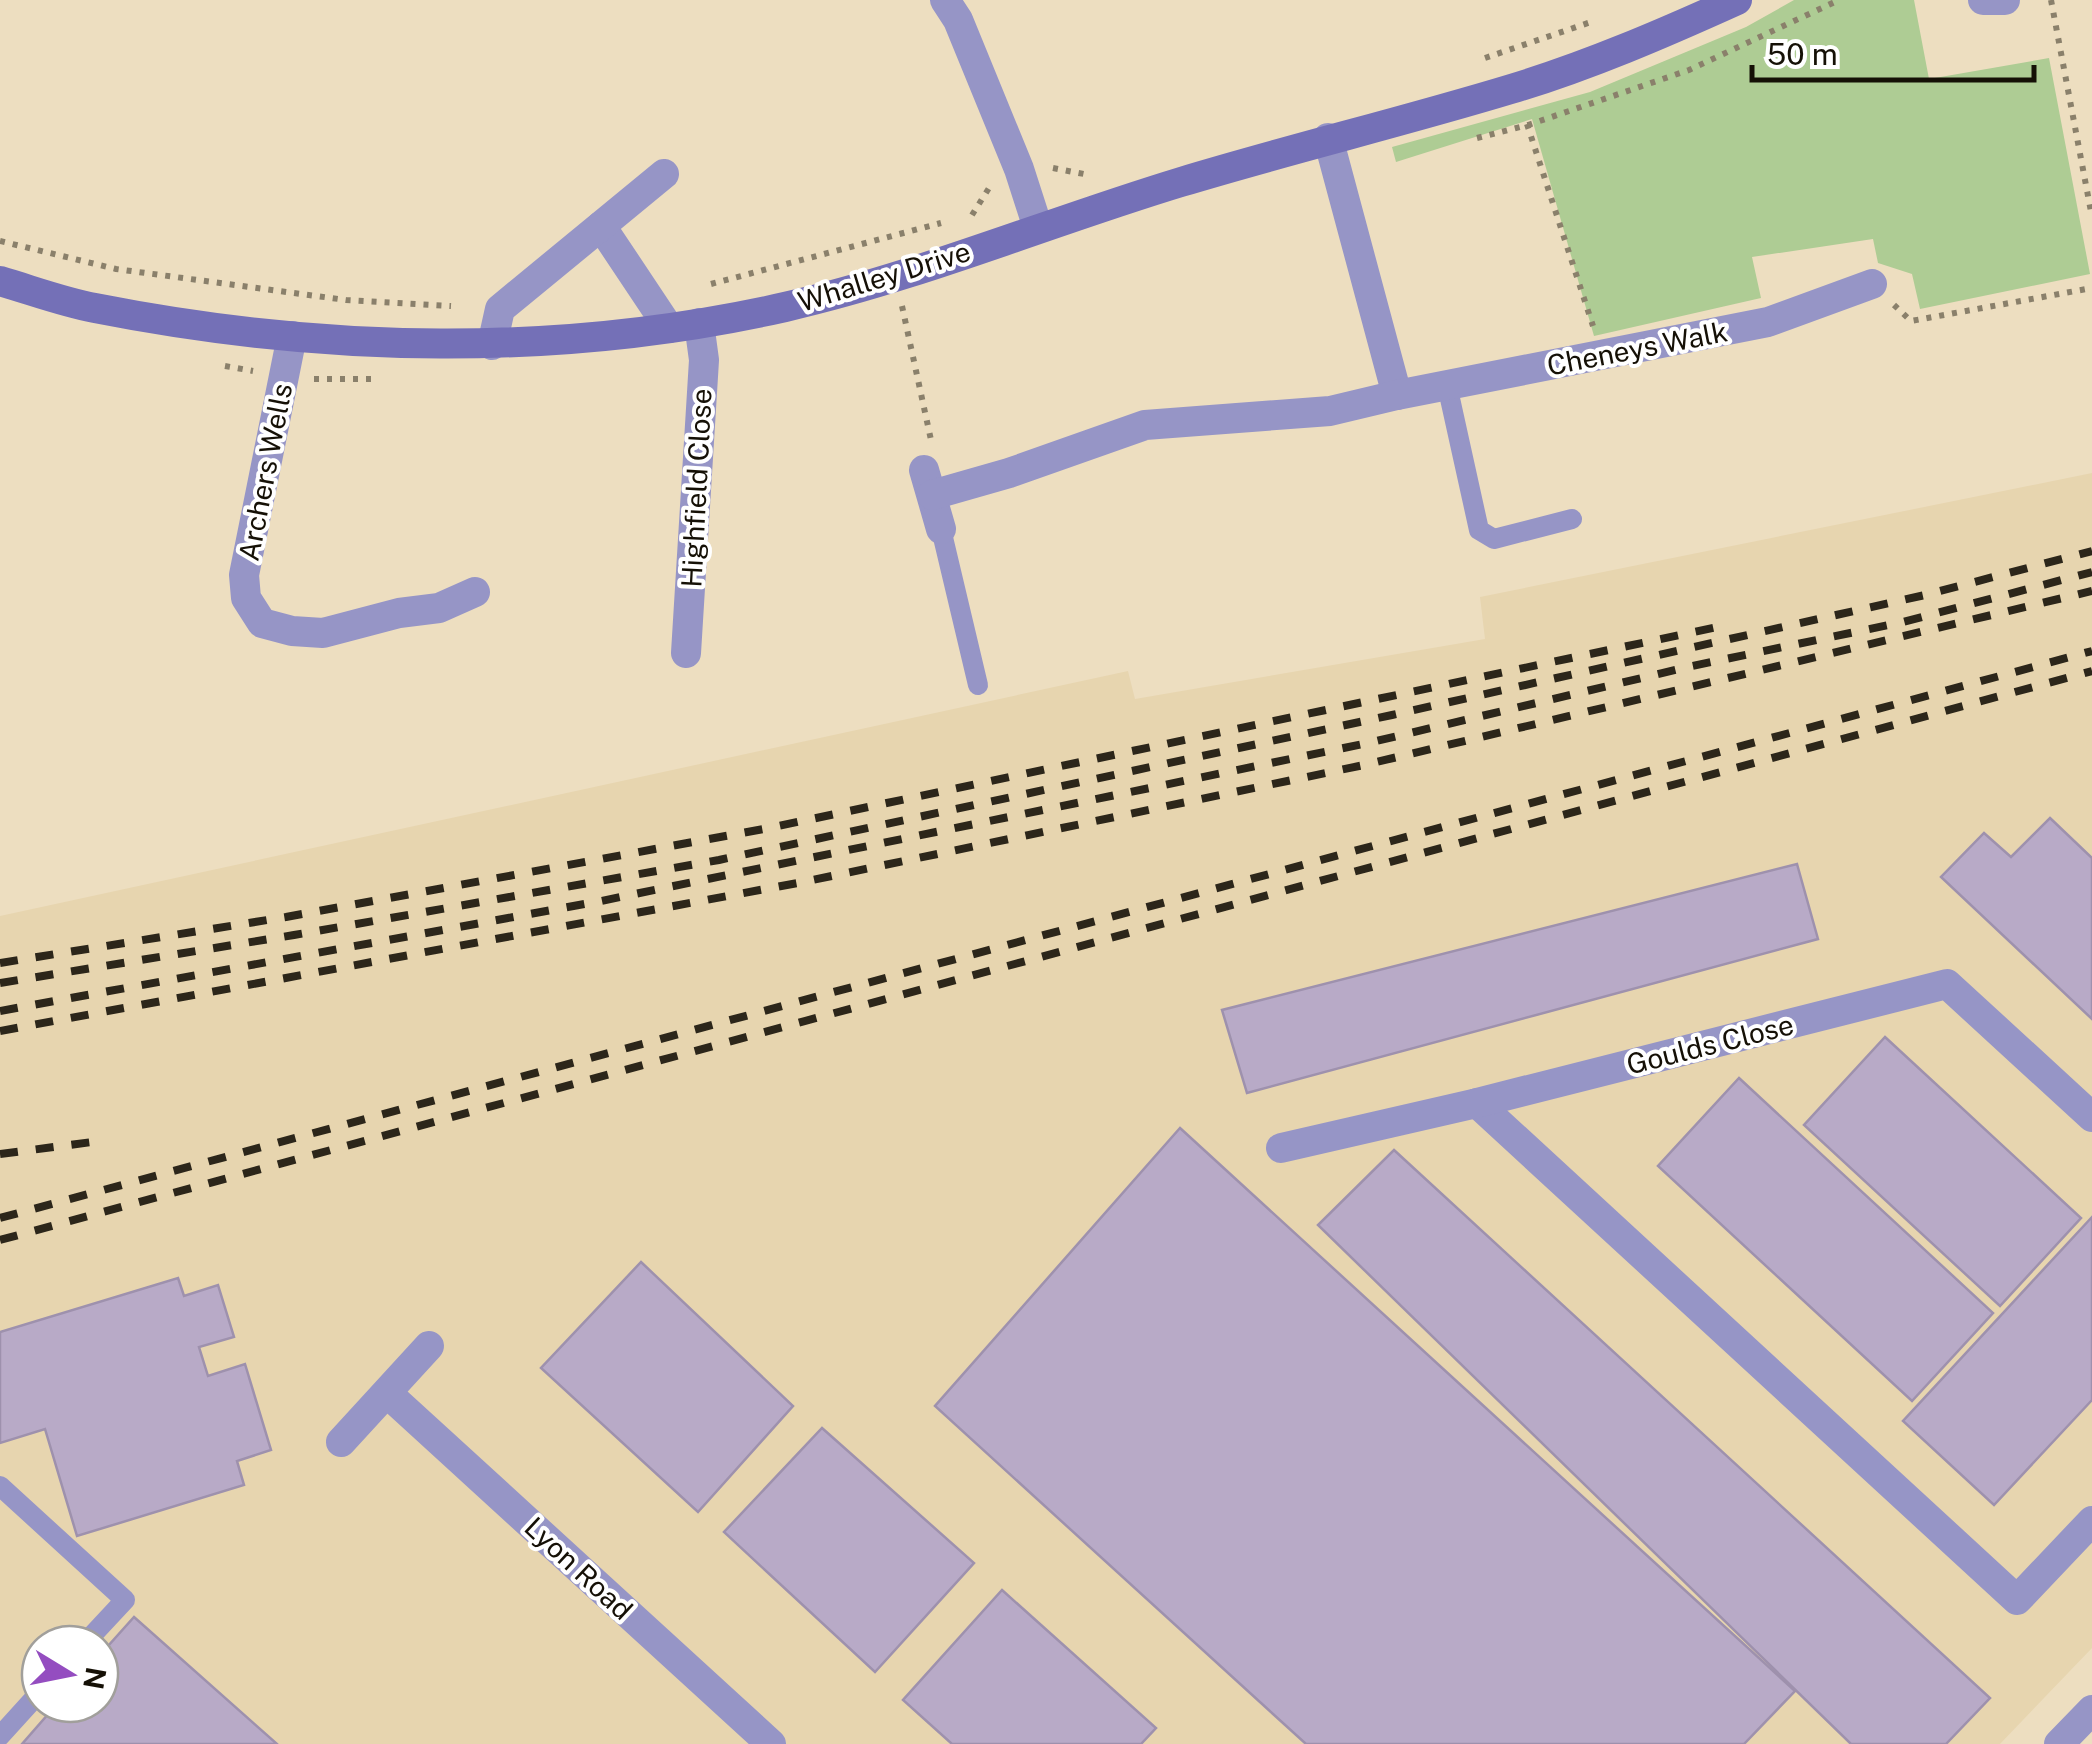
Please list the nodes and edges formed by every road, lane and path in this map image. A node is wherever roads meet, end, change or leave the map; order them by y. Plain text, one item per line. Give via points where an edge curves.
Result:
1 (945, 0) edge
2 (1737, 0) edge
3 (1983, 0) edge
4 (2005, 0) edge
5 (2051, 0) edge
6 (1610, 16) dead end
7 (1478, 60) dead end
8 (1514, 89) junction
9 (1328, 138) junction
10 (1019, 168) junction
11 (1105, 170) dead end
12 (664, 174) dead end
13 (2092, 217) edge
14 (601, 226) junction
15 (1038, 228) junction
16 (0, 242) edge
17 (896, 275) junction
18 (0, 280) edge
19 (1872, 284) joint
20 (2092, 288) edge
21 (650, 298) junction
22 (500, 309) junction
23 (684, 326) junction
24 (292, 336) junction
25 (492, 344) junction
26 (1602, 355) junction
27 (1447, 385) junction
28 (1397, 395) junction
29 (928, 482) junction
30 (1572, 519) dead end
31 (942, 529) joint
32 (475, 592) dead end
33 (686, 653) dead end
34 (978, 685) dead end
35 (1477, 1104) junction
36 (2092, 1117) edge
37 (1281, 1148) dead end
38 (429, 1346) dead end
39 (387, 1393) junction
40 (341, 1442) dead end
41 (0, 1486) edge
42 (2092, 1521) edge
43 (103, 1624) edge
44 (2092, 1710) edge
45 (20, 1714) edge
46 (0, 1736) edge
47 (771, 1744) edge
48 (2059, 1744) edge

1 - 10 street
2 - 8 street, Whalley Drive
3 - 4 street
5 - 13 path
6 - 7 path
8 - 9 street, Whalley Drive
8 - 26 path
9 - 15 street, Whalley Drive
9 - 28 street
10 - 11 path via 1086,176
10 - 15 street
10 - 21 path via 992,179 972,216
12 - 14 street
14 - 21 street
14 - 22 street
15 - 17 street, Whalley Drive
16 - 22 path via 116,269 346,300
17 - 23 street, Whalley Drive
17 - 29 path via 934,454
18 - 24 street, Whalley Drive via 93,308
19 - 20 path via 1911,321
19 - 26 street, Cheneys Walk via 1768,322
21 - 23 street
22 - 25 street
23 - 25 street, Whalley Drive
23 - 33 street, Highfield Close via 704,360
24 - 25 street, Whalley Drive
24 - 32 street, Archers Wells via 244,574 246,598 262,622 322,633 440,608
26 - 27 street, Cheneys Walk
27 - 28 street, Cheneys Walk
27 - 30 lane via 1478,530 1494,539
28 - 29 street, Cheneys Walk via 1330,411 1145,425 1010,473
29 - 31 street
31 - 34 lane
35 - 36 street, Goulds Close via 1947,984
35 - 37 street, Goulds Close
35 - 42 street via 2017,1600
38 - 39 street
39 - 40 street
39 - 47 street, Lyon Road
41 - 43 lane via 125,1600
44 - 48 street
45 - 46 lane

